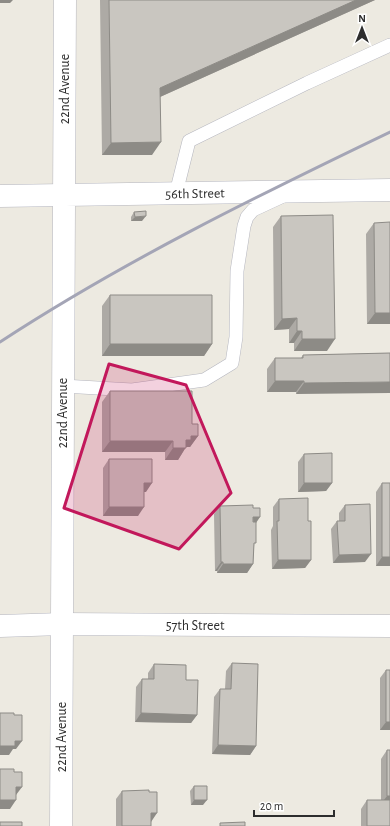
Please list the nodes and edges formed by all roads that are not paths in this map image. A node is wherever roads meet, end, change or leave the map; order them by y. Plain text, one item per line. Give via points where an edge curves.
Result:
1 (65, 0) edge
2 (390, 45) edge
3 (390, 190) edge
4 (283, 192) junction
5 (176, 193) junction
6 (64, 195) junction
7 (0, 196) edge
8 (62, 386) junction
9 (62, 624) junction
10 (0, 626) edge
11 (390, 626) edge
12 (61, 826) edge

1 - 6 street, 22nd Avenue
2 - 5 lane via 188,141
3 - 4 street, 56th Street
4 - 5 street, 56th Street
4 - 8 lane via 282,197 253,210 244,226 237,271 236,337 232,363 204,380 132,390
5 - 6 street, 56th Street
6 - 7 street, 56th Street
6 - 8 street, 22nd Avenue
8 - 9 street, 22nd Avenue
9 - 10 street, 57th Street
9 - 11 street, 57th Street
9 - 12 street, 22nd Avenue

